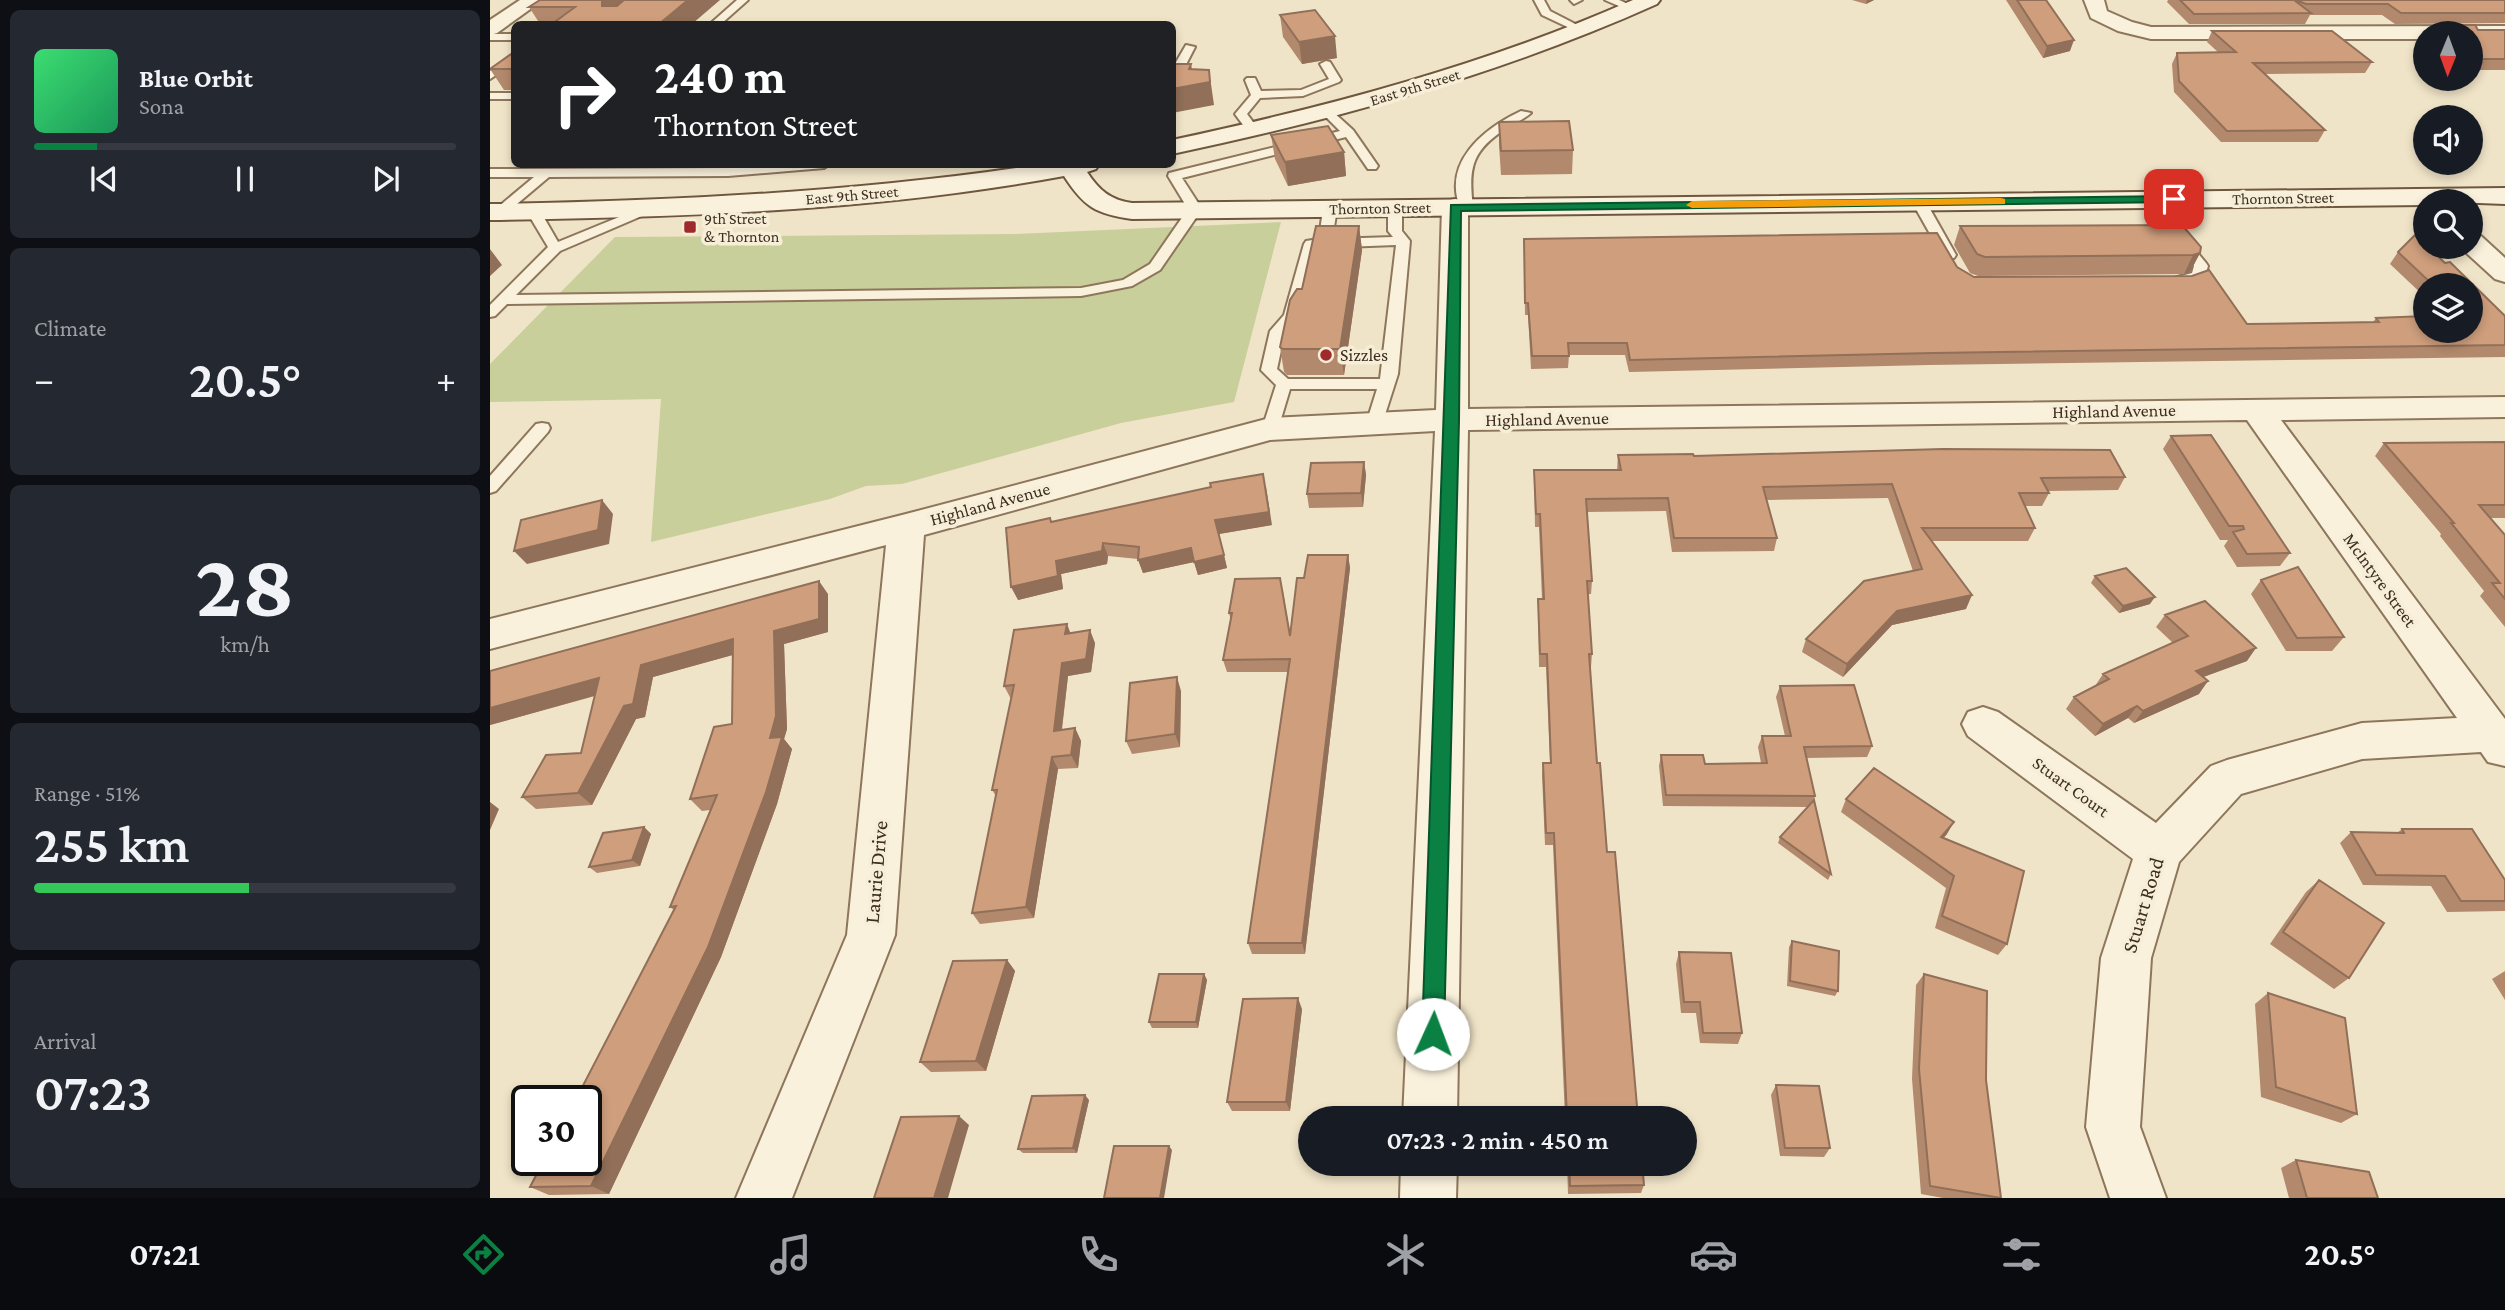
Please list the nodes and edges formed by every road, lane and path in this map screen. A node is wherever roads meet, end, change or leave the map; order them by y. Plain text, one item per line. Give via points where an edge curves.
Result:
1 (533, 0) edge
2 (743, 0) edge
3 (1538, 0) edge
4 (1610, 0) edge
5 (2094, 0) edge
6 (1641, 4) edge
7 (718, 21) edge
8 (490, 29) edge
9 (1580, 29) junction
10 (2505, 32) edge
11 (490, 37) edge
12 (511, 37) edge
13 (1190, 47) dead end
14 (511, 60) edge
15 (1326, 64) edge
16 (1176, 73) edge
17 (490, 76) edge
18 (1251, 80) dead end
19 (1303, 93) junction
20 (1257, 95) junction
21 (490, 96) edge
22 (511, 96) edge
23 (1322, 113) junction
24 (1525, 113) dead end
25 (1248, 131) junction
26 (1349, 133) junction
27 (1176, 146) edge
28 (1264, 154) junction
29 (1372, 166) dead end
30 (776, 168) edge
31 (1062, 168) edge
32 (1078, 168) edge
33 (490, 173) edge
34 (546, 173) junction
35 (2505, 195) edge
36 (2483, 196) edge
37 (2413, 199) edge
38 (2146, 200) junction
39 (1919, 202) junction
40 (1461, 207) junction
41 (1395, 208) junction
42 (652, 209) junction
43 (1195, 209) junction
44 (1329, 209) junction
45 (495, 212) edge
46 (534, 212) junction
47 (1403, 241) junction
48 (1325, 243) junction
49 (555, 248) junction
50 (2483, 253) edge
51 (1956, 267) edge
52 (2505, 273) edge
53 (2159, 281) edge
54 (503, 300) junction
55 (490, 313) edge
56 (1284, 384) junction
57 (1387, 384) junction
58 (2505, 407) edge
59 (2255, 408) junction
60 (1452, 420) junction
61 (1374, 424) junction
62 (542, 428) dead end
63 (1270, 429) junction
64 (490, 487) edge
65 (906, 527) junction
66 (490, 634) edge
67 (1983, 724) dead end
68 (2498, 743) edge
69 (2159, 851) junction
70 (1430, 1106) edge
71 (1429, 1176) edge
72 (765, 1198) edge
73 (1428, 1198) edge
74 (2138, 1198) edge

1 - 8 street
2 - 7 lane
3 - 9 lane via 1546,13
4 - 6 lane
5 - 10 street via 2098,14 2151,33
6 - 9 street, East 9th Street
9 - 23 street, East 9th Street via 1446,78
11 - 12 lane
13 - 16 lane
14 - 17 lane
15 - 19 lane via 1335,80
18 - 20 lane
19 - 20 lane
19 - 23 lane
20 - 25 lane via 1241,114
21 - 22 lane
23 - 25 street, East 9th Street
23 - 26 lane
24 - 40 lane via 1503,123 1465,165
25 - 27 street, East 9th Street
25 - 28 lane
26 - 28 lane
26 - 29 lane
28 - 43 lane via 1174,176
30 - 34 lane
31 - 42 street, East 9th Street via 855,195
32 - 43 street, Thornton Street via 1091,198 1104,206 1132,211
33 - 34 lane
34 - 45 lane
35 - 36 street, Thornton Street
37 - 38 street, Thornton Street
38 - 39 street, Thornton Street
38 - 53 lane via 2202,266 2199,276 2186,281
39 - 40 street, Thornton Street
39 - 51 lane
40 - 41 street, Thornton Street
40 - 60 street
41 - 44 street, Thornton Street
41 - 47 lane via 1395,231
42 - 46 street, East 9th Street
42 - 49 lane
43 - 44 street, Thornton Street
43 - 54 lane via 1155,267 1127,283 1081,292
44 - 48 lane
45 - 46 street, East 9th Street
46 - 49 lane
47 - 48 lane
47 - 57 lane
48 - 56 lane via 1311,244 1291,316 1278,331 1269,370
49 - 54 lane
50 - 52 street
54 - 55 lane
56 - 57 lane
56 - 63 lane
57 - 61 lane
58 - 59 street, Highland Avenue
59 - 60 street, Highland Avenue
59 - 68 street, McIntyre Street
60 - 61 street, Highland Avenue
60 - 70 street
61 - 63 street, Highland Avenue
62 - 64 lane
63 - 65 street, Highland Avenue
65 - 66 street, Highland Avenue
65 - 72 street, Laurie Drive via 871,935
67 - 69 street, Stuart Court
68 - 69 street, Stuart Road via 2361,741 2227,779
69 - 74 street, Stuart Road via 2126,958 2113,1127
71 - 73 street

